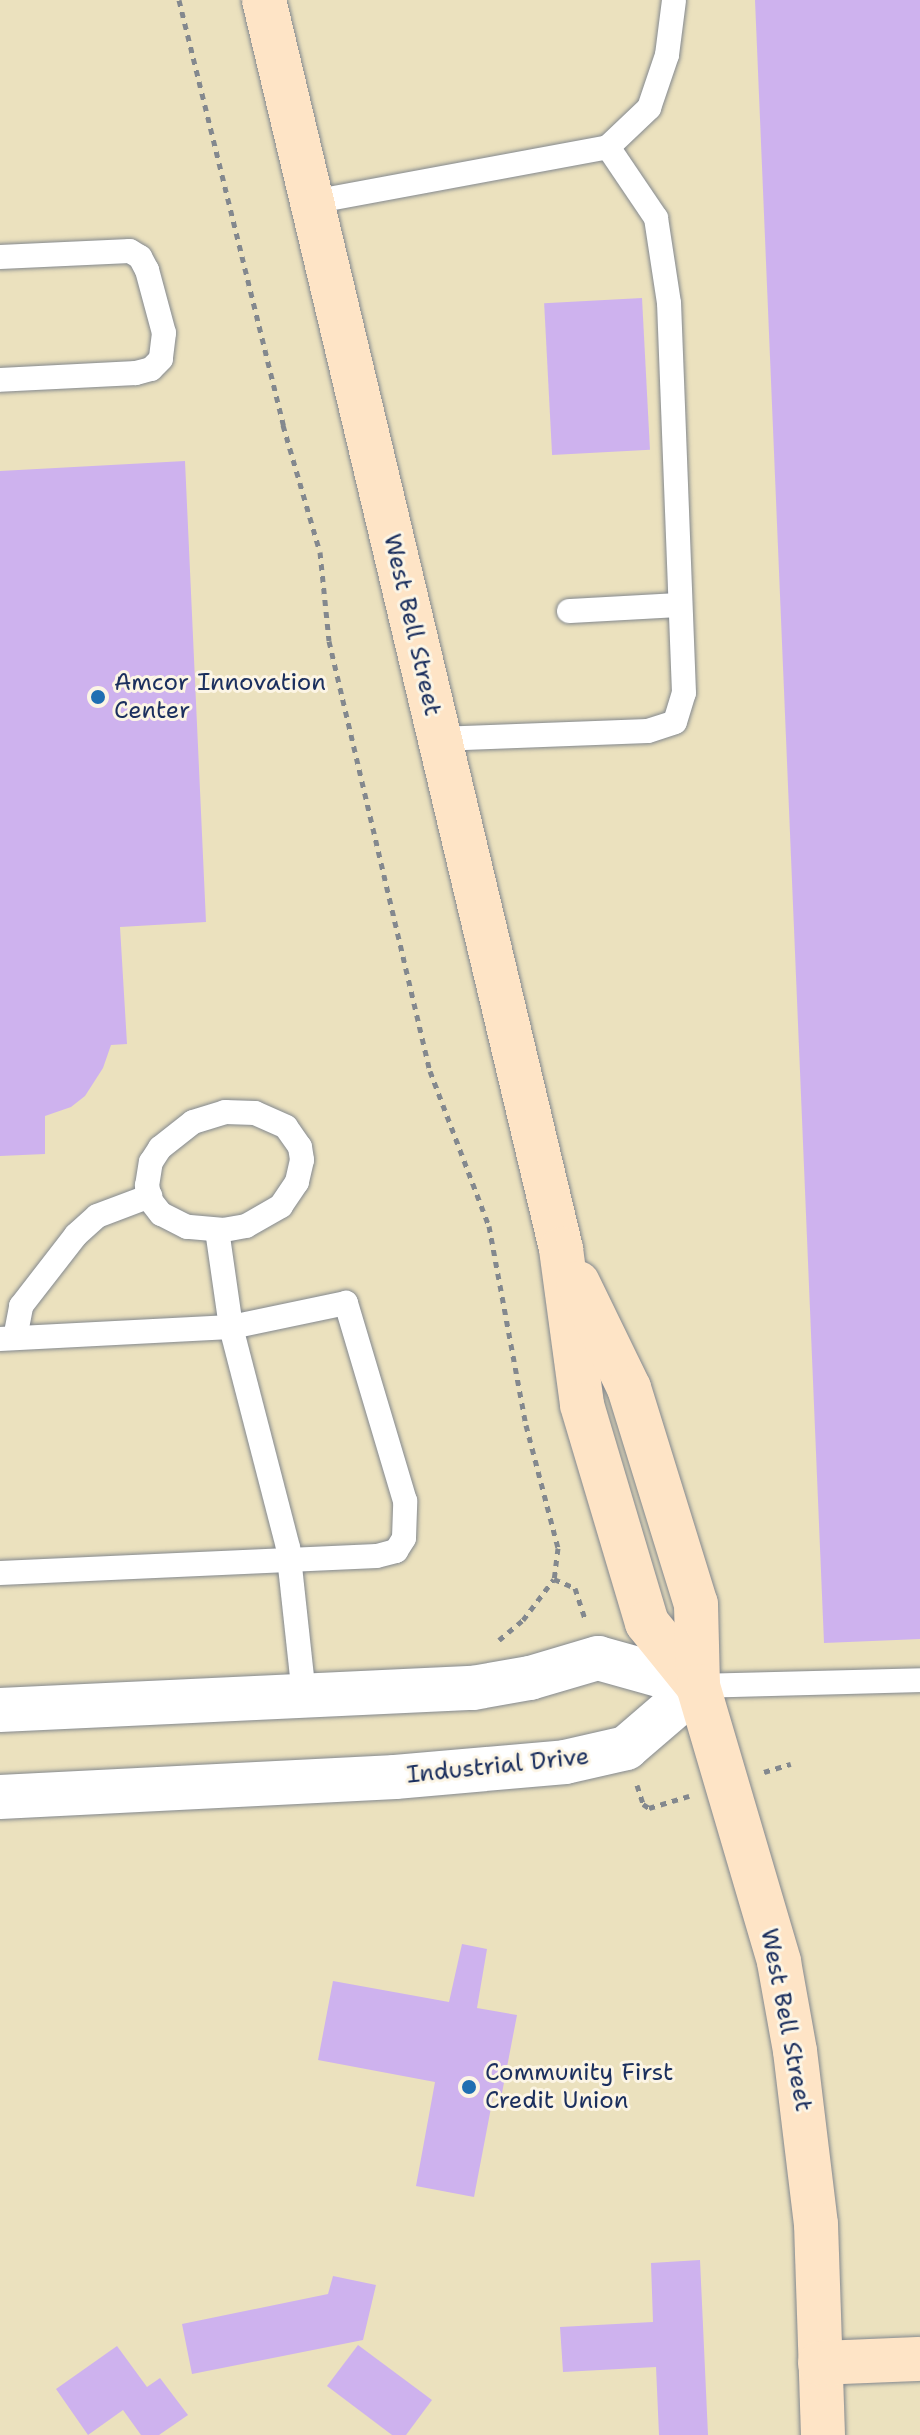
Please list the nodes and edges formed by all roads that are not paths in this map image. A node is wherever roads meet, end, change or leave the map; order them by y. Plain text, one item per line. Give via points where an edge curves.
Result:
1 (264, 0) edge
2 (674, 0) edge
3 (608, 147) junction
4 (312, 202) junction
5 (0, 257) edge
6 (0, 380) edge
7 (680, 605) junction
8 (569, 611) dead end
9 (438, 739) junction
10 (150, 1196) junction
11 (217, 1230) junction
12 (231, 1327) junction
13 (8, 1338) edge
14 (290, 1560) junction
15 (0, 1573) edge
16 (920, 1680) edge
17 (698, 1686) junction
18 (304, 1696) junction
19 (0, 1710) edge
20 (0, 1797) edge
21 (920, 2359) edge
22 (820, 2363) junction
23 (823, 2435) edge

1 - 4 main road, West Bell Street
2 - 3 lane via 667,55 649,108
3 - 4 lane
3 - 7 lane via 656,218 669,303
4 - 9 main road, West Bell Street
5 - 6 lane via 130,251 147,270 164,341 161,359 136,373
7 - 8 lane
7 - 9 lane via 684,693 675,722 648,731
9 - 17 main road, West Bell Street via 561,1249 582,1405 647,1623
10 - 11 lane via 161,1214 173,1221
10 - 11 lane via 151,1162 193,1122 241,1112 271,1118 286,1127 300,1147 302,1160 290,1196 246,1226
10 - 13 lane via 97,1216 76,1235 21,1306
11 - 12 lane
12 - 13 lane
12 - 14 lane
12 - 14 lane via 346,1303 405,1501 404,1538 396,1551
14 - 15 lane
14 - 18 lane
16 - 17 lane
17 - 18 street via 598,1658 473,1688
17 - 20 street, Industrial Drive via 626,1748 565,1762 395,1777
17 - 22 main road, West Bell Street via 779,1962 793,2036 816,2224
18 - 19 street
21 - 22 main road
22 - 23 main road, West Bell Street

